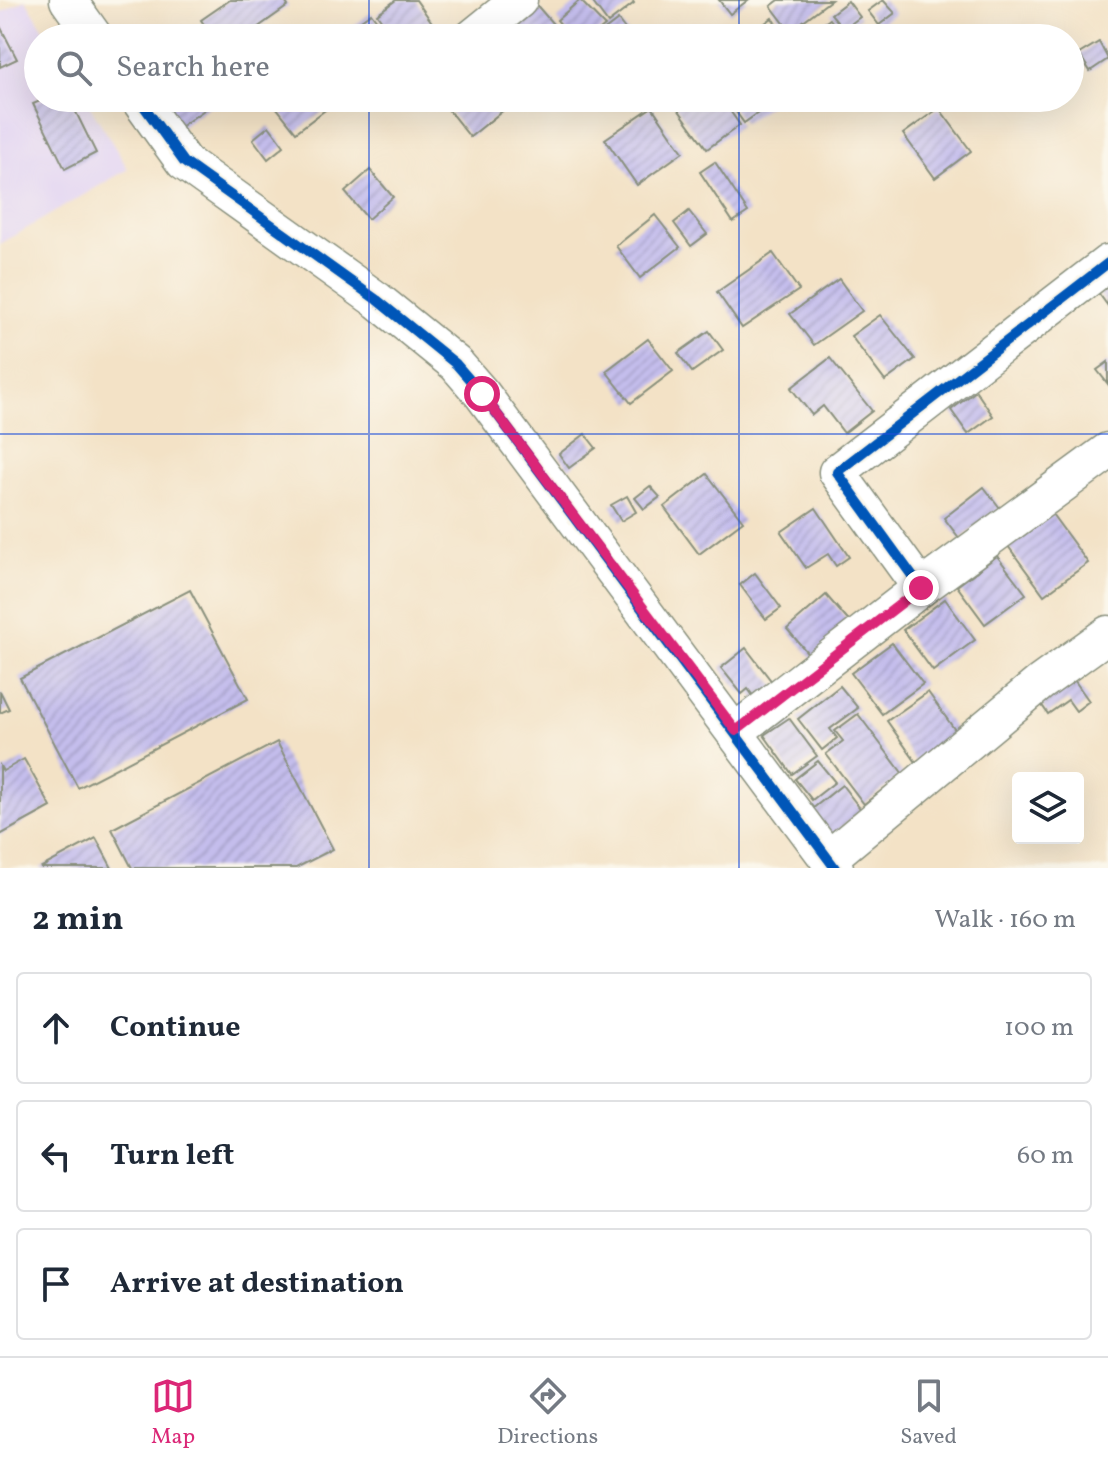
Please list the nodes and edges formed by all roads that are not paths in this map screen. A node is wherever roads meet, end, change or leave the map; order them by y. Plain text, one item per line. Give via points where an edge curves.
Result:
1 (68, 0) edge
2 (519, 0) edge
3 (85, 24) edge
4 (489, 24) edge
5 (148, 112) edge
6 (1108, 263) edge
7 (1108, 451) edge
8 (921, 588) junction
9 (1108, 634) edge
10 (736, 731) junction
11 (832, 864) edge

1 - 3 street
2 - 4 street
5 - 10 street via 184,162 377,300 456,364
6 - 8 street via 837,472
7 - 8 street
8 - 10 street
9 - 11 street via 1040,683
10 - 11 street

